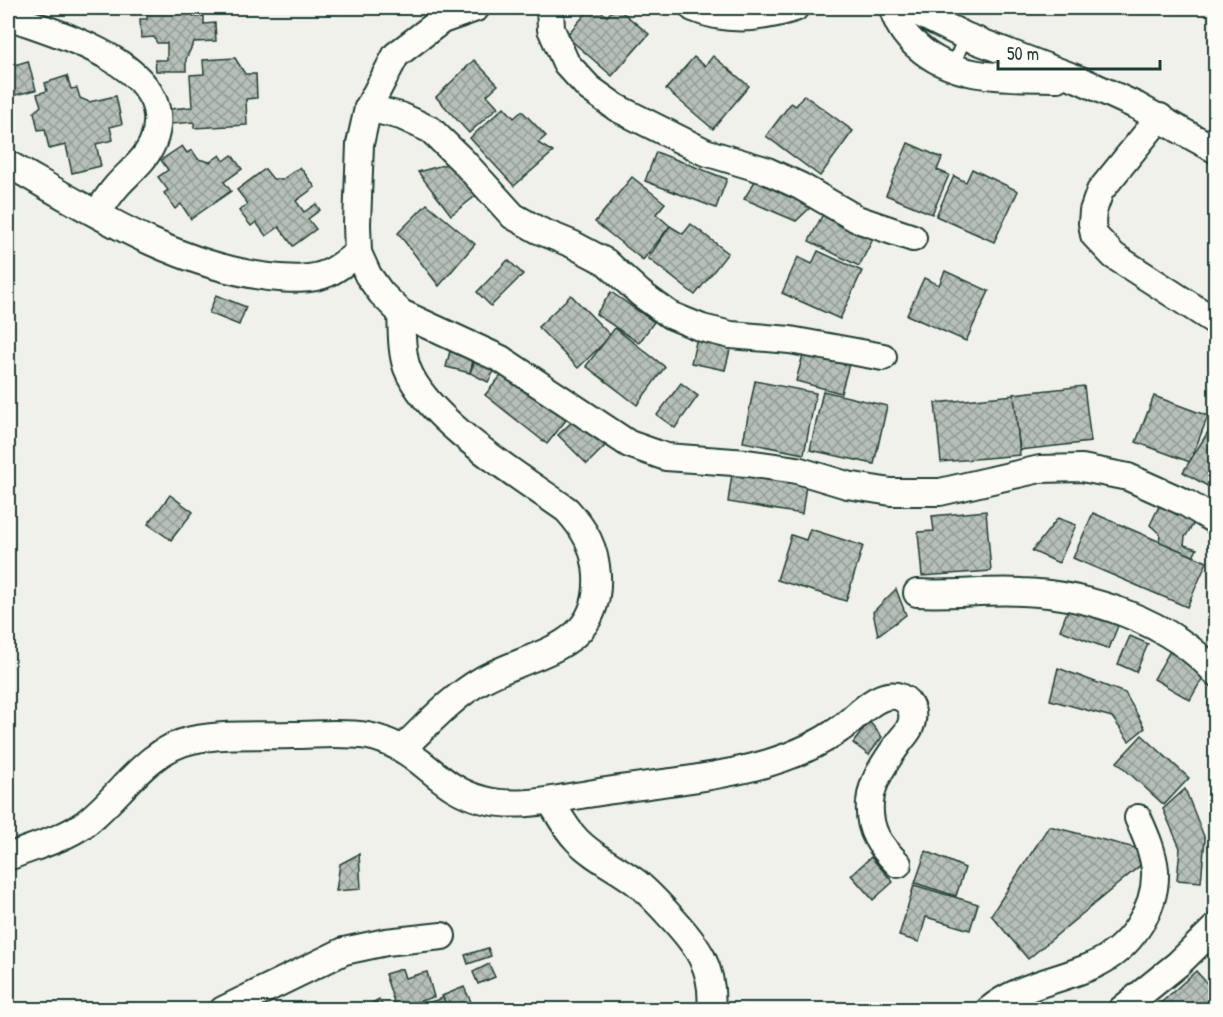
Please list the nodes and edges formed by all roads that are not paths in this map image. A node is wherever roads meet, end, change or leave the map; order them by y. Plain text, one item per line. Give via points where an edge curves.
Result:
1 (476, 8) edge
2 (550, 8) edge
3 (693, 8) edge
4 (795, 8) edge
5 (893, 8) edge
6 (909, 8) edge
7 (742, 13) edge
8 (8, 16) edge
9 (965, 36) junction
10 (952, 69) junction
11 (1078, 79) junction
12 (1137, 105) junction
13 (368, 108) junction
14 (1160, 117) junction
15 (1215, 150) edge
16 (1123, 163) junction
17 (8, 164) edge
18 (97, 213) junction
19 (913, 238) dead end
20 (358, 253) junction
21 (401, 313) junction
22 (1215, 322) edge
23 (884, 357) dead end
24 (1215, 520) edge
25 (917, 593) dead end
26 (1215, 673) edge
27 (402, 749) junction
28 (551, 802) junction
29 (1138, 818) dead end
30 (8, 857) edge
31 (898, 864) dead end
32 (1215, 927) edge
33 (442, 936) dead end
34 (223, 1010) edge
35 (711, 1010) edge
36 (989, 1010) edge
37 (1121, 1010) edge

1 - 13 street via 442,20 396,55
2 - 19 street via 551,28 566,63 589,88 616,108 705,152 765,170 800,186 857,219
3 - 7 street via 716,15
4 - 7 street
5 - 10 street via 905,36 935,61
6 - 9 street
8 - 18 street via 66,37 122,64 149,91 158,123 153,143
9 - 10 lane
9 - 11 street
10 - 11 street via 998,76
11 - 12 street
12 - 14 street
12 - 16 street
13 - 20 street via 360,144
13 - 23 street via 401,116 431,130 464,160 513,216 606,262 670,315 731,335 790,340
14 - 15 street
14 - 16 street
16 - 22 street via 1095,201 1094,235 1114,256
17 - 18 street
18 - 20 street via 186,257 246,274 293,280 328,273
20 - 21 street via 368,275
21 - 24 street via 501,359 629,444 666,457 797,470 847,485 891,492 940,492 1040,469 1082,468 1128,477
21 - 27 street via 403,350 416,386 457,431 567,510 582,526 591,545 597,588 592,612 582,628 563,644 483,680 451,702
25 - 26 street via 1022,592 1058,595 1104,607 1175,637 1202,657
27 - 28 street via 465,794 516,805
27 - 30 street via 367,736 339,734 191,740 152,759 82,825
28 - 31 street via 746,770 801,751 839,730 880,699 893,696 909,704 910,727 878,773 870,801 871,825 881,847
28 - 35 street via 578,841 639,884 687,934 710,976
29 - 36 street via 1150,845 1155,870 1146,913 1133,936 1111,956 1092,966 1017,992
32 - 37 street via 1178,964
33 - 34 street via 344,951

